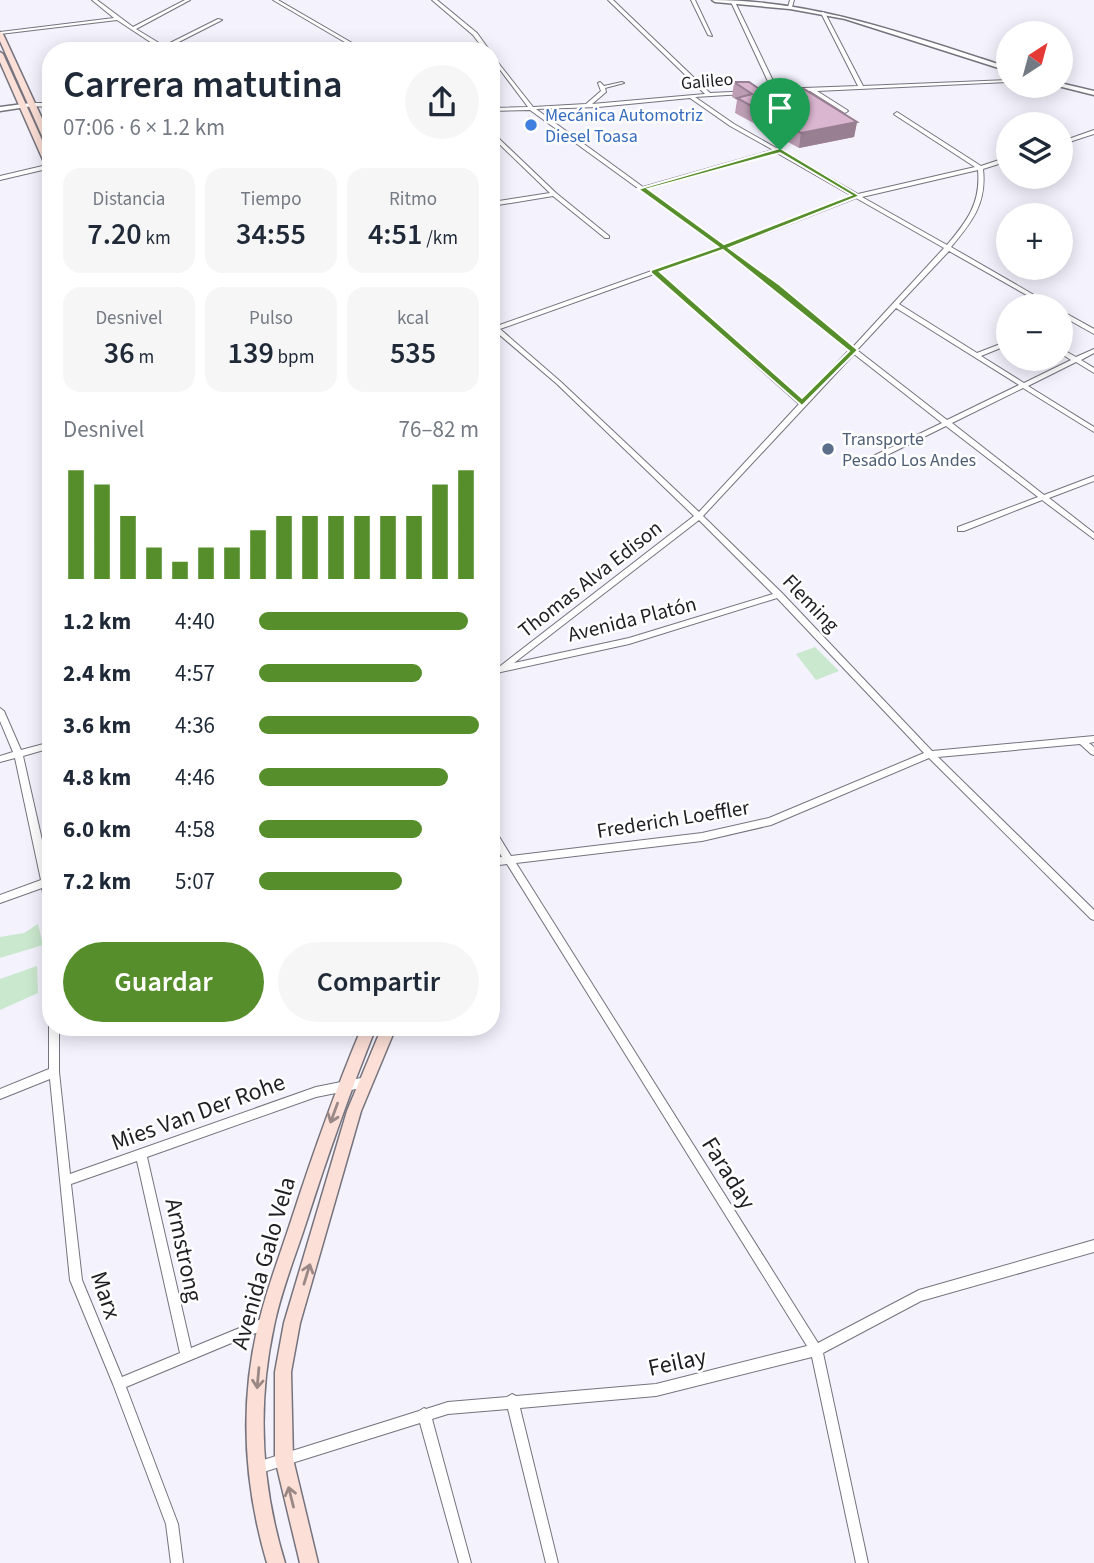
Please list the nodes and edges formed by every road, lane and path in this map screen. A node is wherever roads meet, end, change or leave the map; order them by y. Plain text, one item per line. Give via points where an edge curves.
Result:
1 (94, 0) edge
2 (188, 0) edge
3 (275, 0) edge
4 (434, 0) edge
5 (610, 0) edge
6 (693, 0) edge
7 (717, 0) edge
8 (733, 2) edge
9 (791, 4) edge
10 (823, 13) junction
11 (118, 19) junction
12 (220, 20) dead end
13 (132, 29) junction
14 (0, 33) edge
15 (710, 35) dead end
16 (153, 42) edge
17 (180, 42) edge
18 (348, 42) edge
19 (481, 42) edge
20 (0, 54) edge
21 (996, 65) edge
22 (500, 67) edge
23 (996, 81) edge
24 (622, 83) dead end
25 (861, 87) junction
26 (1073, 88) edge
27 (810, 89) junction
28 (775, 90) junction
29 (1094, 93) edge
30 (708, 94) junction
31 (690, 96) junction
32 (31, 105) junction
33 (42, 105) edge
34 (587, 106) junction
35 (21, 107) junction
36 (0, 109) edge
37 (532, 109) junction
38 (500, 110) edge
39 (845, 111) edge
40 (897, 114) dead end
41 (42, 128) edge
42 (1094, 132) edge
43 (1073, 139) edge
44 (502, 144) edge
45 (42, 148) edge
46 (780, 150) junction
47 (996, 163) edge
48 (42, 166) edge
49 (979, 168) junction
50 (0, 178) edge
51 (642, 189) junction
52 (554, 194) junction
53 (857, 196) junction
54 (500, 203) edge
55 (607, 237) dead end
56 (724, 247) junction
57 (947, 249) junction
58 (654, 271) junction
59 (1028, 294) edge
60 (896, 305) junction
61 (1073, 320) edge
62 (500, 325) edge
63 (1094, 332) edge
64 (500, 333) edge
65 (996, 348) edge
66 (853, 350) junction
67 (1094, 351) edge
68 (978, 355) junction
69 (1073, 357) edge
70 (1076, 359) junction
71 (1094, 371) edge
72 (1024, 385) junction
73 (802, 403) junction
74 (948, 422) junction
75 (1094, 430) edge
76 (871, 460) dead end
77 (1094, 478) edge
78 (1044, 497) junction
79 (699, 516) junction
80 (961, 529) dead end
81 (1094, 537) edge
82 (779, 595) junction
83 (502, 668) joint
84 (0, 711) edge
85 (1094, 739) edge
86 (1083, 742) junction
87 (42, 747) edge
88 (1094, 752) edge
89 (18, 754) junction
90 (930, 754) junction
91 (0, 759) edge
92 (500, 846) edge
93 (42, 860) edge
94 (508, 860) junction
95 (500, 861) edge
96 (42, 884) edge
97 (0, 899) edge
98 (1094, 916) edge
99 (54, 1036) edge
100 (365, 1036) edge
101 (385, 1036) edge
102 (54, 1072) junction
103 (366, 1082) junction
104 (345, 1085) junction
105 (0, 1094) edge
106 (141, 1155) junction
107 (65, 1181) junction
108 (1094, 1246) edge
109 (266, 1323) junction
110 (816, 1350) junction
111 (186, 1354) junction
112 (119, 1384) junction
113 (512, 1400) junction
114 (424, 1414) junction
115 (284, 1459) junction
116 (257, 1468) junction
117 (177, 1563) edge
118 (276, 1563) edge
119 (309, 1563) edge
120 (465, 1563) edge
121 (552, 1563) edge
122 (862, 1563) edge

1 - 11 street
2 - 13 street
3 - 18 street
4 - 19 street
5 - 30 street
6 - 15 street
7 - 8 street
8 - 9 street
8 - 28 street
9 - 10 street
10 - 21 street
10 - 25 street
11 - 13 street
11 - 14 street
12 - 17 street
13 - 16 street
14 - 32 main road
20 - 35 main road
22 - 37 street
23 - 25 street, Galileo
24 - 34 street via 602,85 601,97
25 - 27 street, Galileo
26 - 29 street
27 - 28 street, Galileo
27 - 39 street
28 - 30 street, Galileo
30 - 31 street, Galileo
31 - 34 street, Galileo
31 - 46 street
32 - 33 street
32 - 35 street
32 - 41 main road
34 - 37 street, Galileo
35 - 36 street
35 - 45 main road
37 - 38 street, Galileo
37 - 51 street
40 - 49 street
42 - 43 street
44 - 52 street
46 - 51 street
46 - 53 street
47 - 49 street
48 - 50 street
49 - 53 street
49 - 57 street, Thomas Alva Edison via 976,213
51 - 56 street
52 - 54 street
52 - 55 street
53 - 56 street
53 - 57 street
56 - 58 street
56 - 66 street
57 - 59 street
57 - 60 street, Thomas Alva Edison
58 - 62 street
58 - 73 street
60 - 66 street, Thomas Alva Edison
60 - 68 street
61 - 63 street
64 - 79 street, Fleming
65 - 68 street
66 - 73 street, Thomas Alva Edison
66 - 74 street
67 - 70 street
68 - 72 street
69 - 70 street
70 - 71 street
70 - 72 street
72 - 74 street
72 - 75 street
73 - 79 street, Thomas Alva Edison
74 - 76 street
74 - 78 street
77 - 78 street
78 - 80 street
78 - 81 street
79 - 82 street, Fleming
79 - 83 street, Thomas Alva Edison
82 - 83 street, Avenida Platón via 629,641
82 - 90 street, Fleming
84 - 89 street
85 - 86 street, Frederich Loeffler
86 - 88 street
86 - 90 street, Frederich Loeffler
87 - 89 street
89 - 91 street
89 - 93 street
90 - 94 street, Frederich Loeffler via 771,821 702,837
90 - 98 street, Fleming
92 - 94 street, Faraday
94 - 95 street, Frederich Loeffler
94 - 110 street, Faraday
96 - 97 street
99 - 102 street, Marx
100 - 104 main road, Avenida Galo Vela
101 - 103 main road, Avenida Galo Vela
102 - 105 street
102 - 107 street, Marx
103 - 104 street, Mies Van Der Rohe
115 -> 103 main road, Avenida Galo Vela via 283,1372 292,1324
104 - 106 street, Mies Van Der Rohe
104 -> 109 main road, Avenida Galo Vela
106 - 107 street, Mies Van Der Rohe
106 - 111 street, Armstrong
107 - 112 street, Marx via 75,1280
108 - 110 street, Feilay via 919,1296
109 - 111 street
109 -> 116 main road, Avenida Galo Vela via 256,1401
110 - 113 street, Feilay via 656,1390
110 - 122 street, Faraday
111 - 112 street
112 - 117 street, Marx via 172,1524
113 - 114 street, Feilay
113 - 121 street
114 - 115 street, Feilay
114 - 120 street
115 - 116 street, Feilay
119 -> 115 main road, Avenida Galo Vela
116 - 118 main road, Avenida Galo Vela via 262,1511

